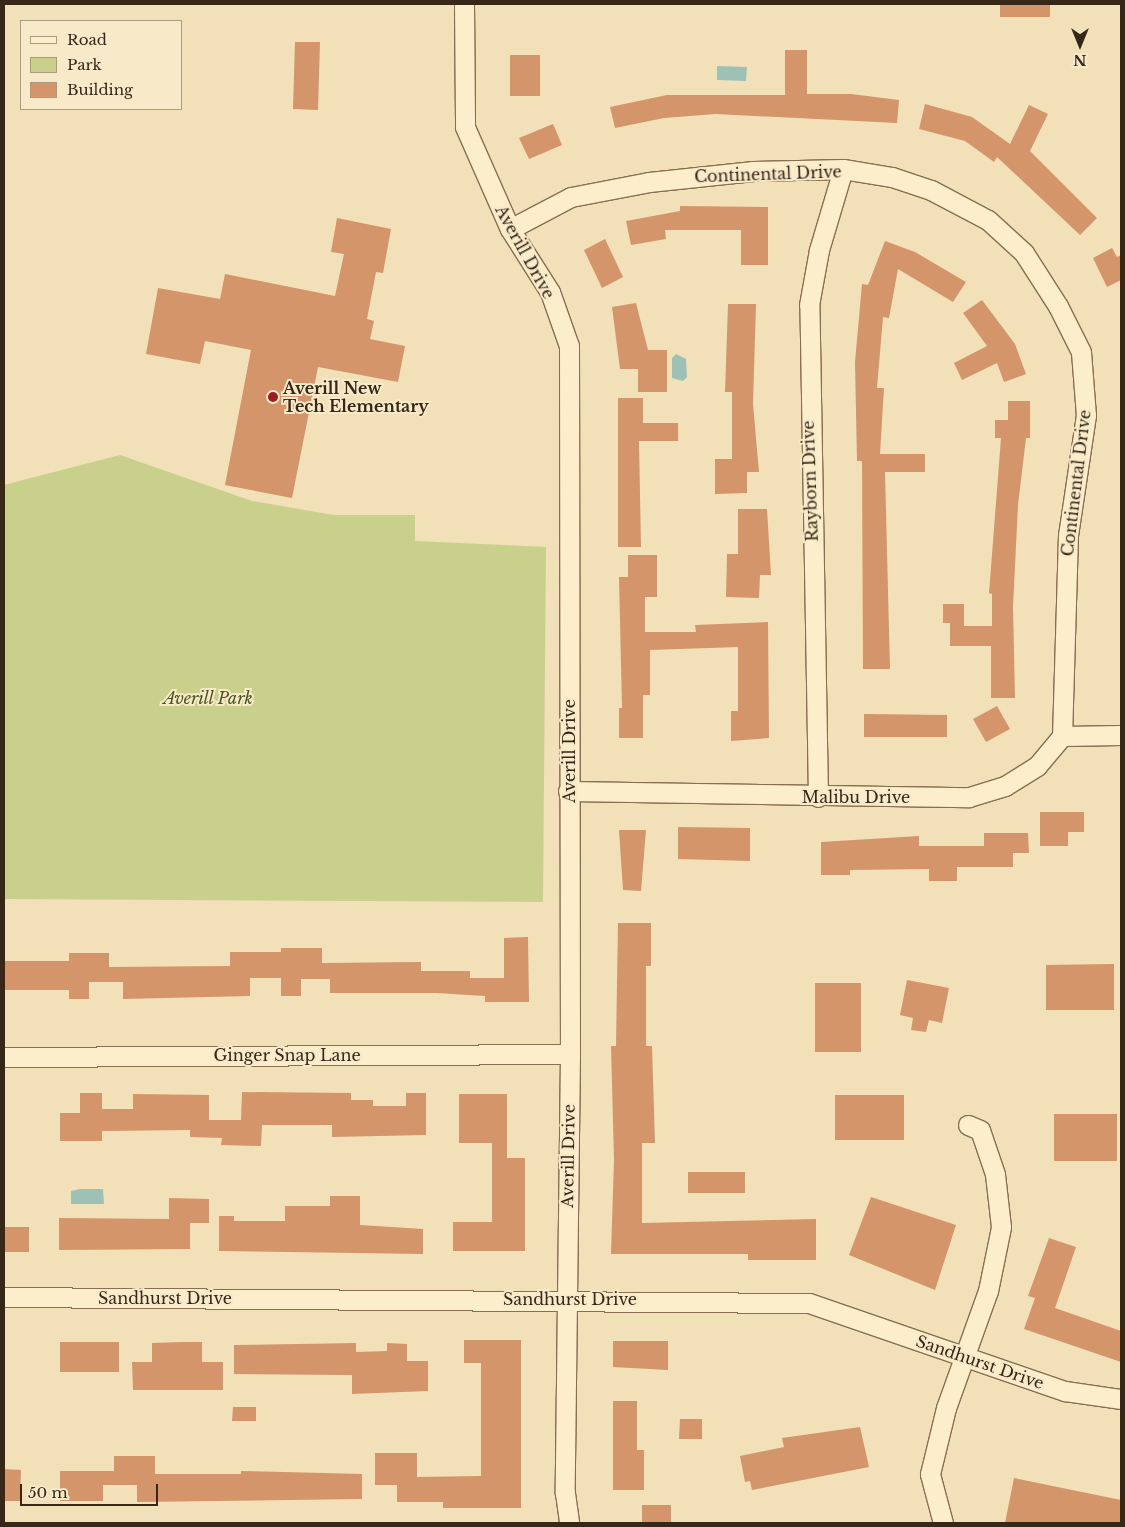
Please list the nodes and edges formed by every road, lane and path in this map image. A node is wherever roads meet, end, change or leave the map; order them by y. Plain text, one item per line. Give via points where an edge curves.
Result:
1 (464, 4) edge
2 (843, 169) junction
3 (510, 229) junction
4 (1062, 736) junction
5 (1121, 736) edge
6 (568, 791) junction
7 (818, 797) junction
8 (570, 1054) junction
9 (4, 1056) edge
10 (968, 1125) dead end
11 (4, 1297) edge
12 (566, 1299) junction
13 (964, 1358) junction
14 (1121, 1399) edge
15 (569, 1523) edge
16 (943, 1523) edge

1 - 3 street, Averill Drive via 465,127
2 - 3 street, Continental Drive via 753,171 649,182 571,197
2 - 4 street, Continental Drive via 892,176 930,190 988,220 1024,254 1058,306 1082,352 1086,415 1068,535
2 - 7 street, Rayborn Drive via 819,250 809,305
3 - 6 street, Averill Drive via 550,292 569,346
4 - 5 street
4 - 7 street, Malibu Drive via 1037,766 1005,786 969,797
6 - 7 street, Malibu Drive
6 - 8 street, Averill Drive
8 - 9 street, Ginger Snap Lane
8 - 12 street, Averill Drive
10 - 13 street via 980,1130 992,1165 1001,1227 988,1291
11 - 12 street, Sandhurst Drive
12 - 13 street, Sandhurst Drive via 809,1303
12 - 15 street, Averill Drive via 565,1493
13 - 14 street, Sandhurst Drive via 1065,1391
13 - 16 street via 946,1408 930,1474

